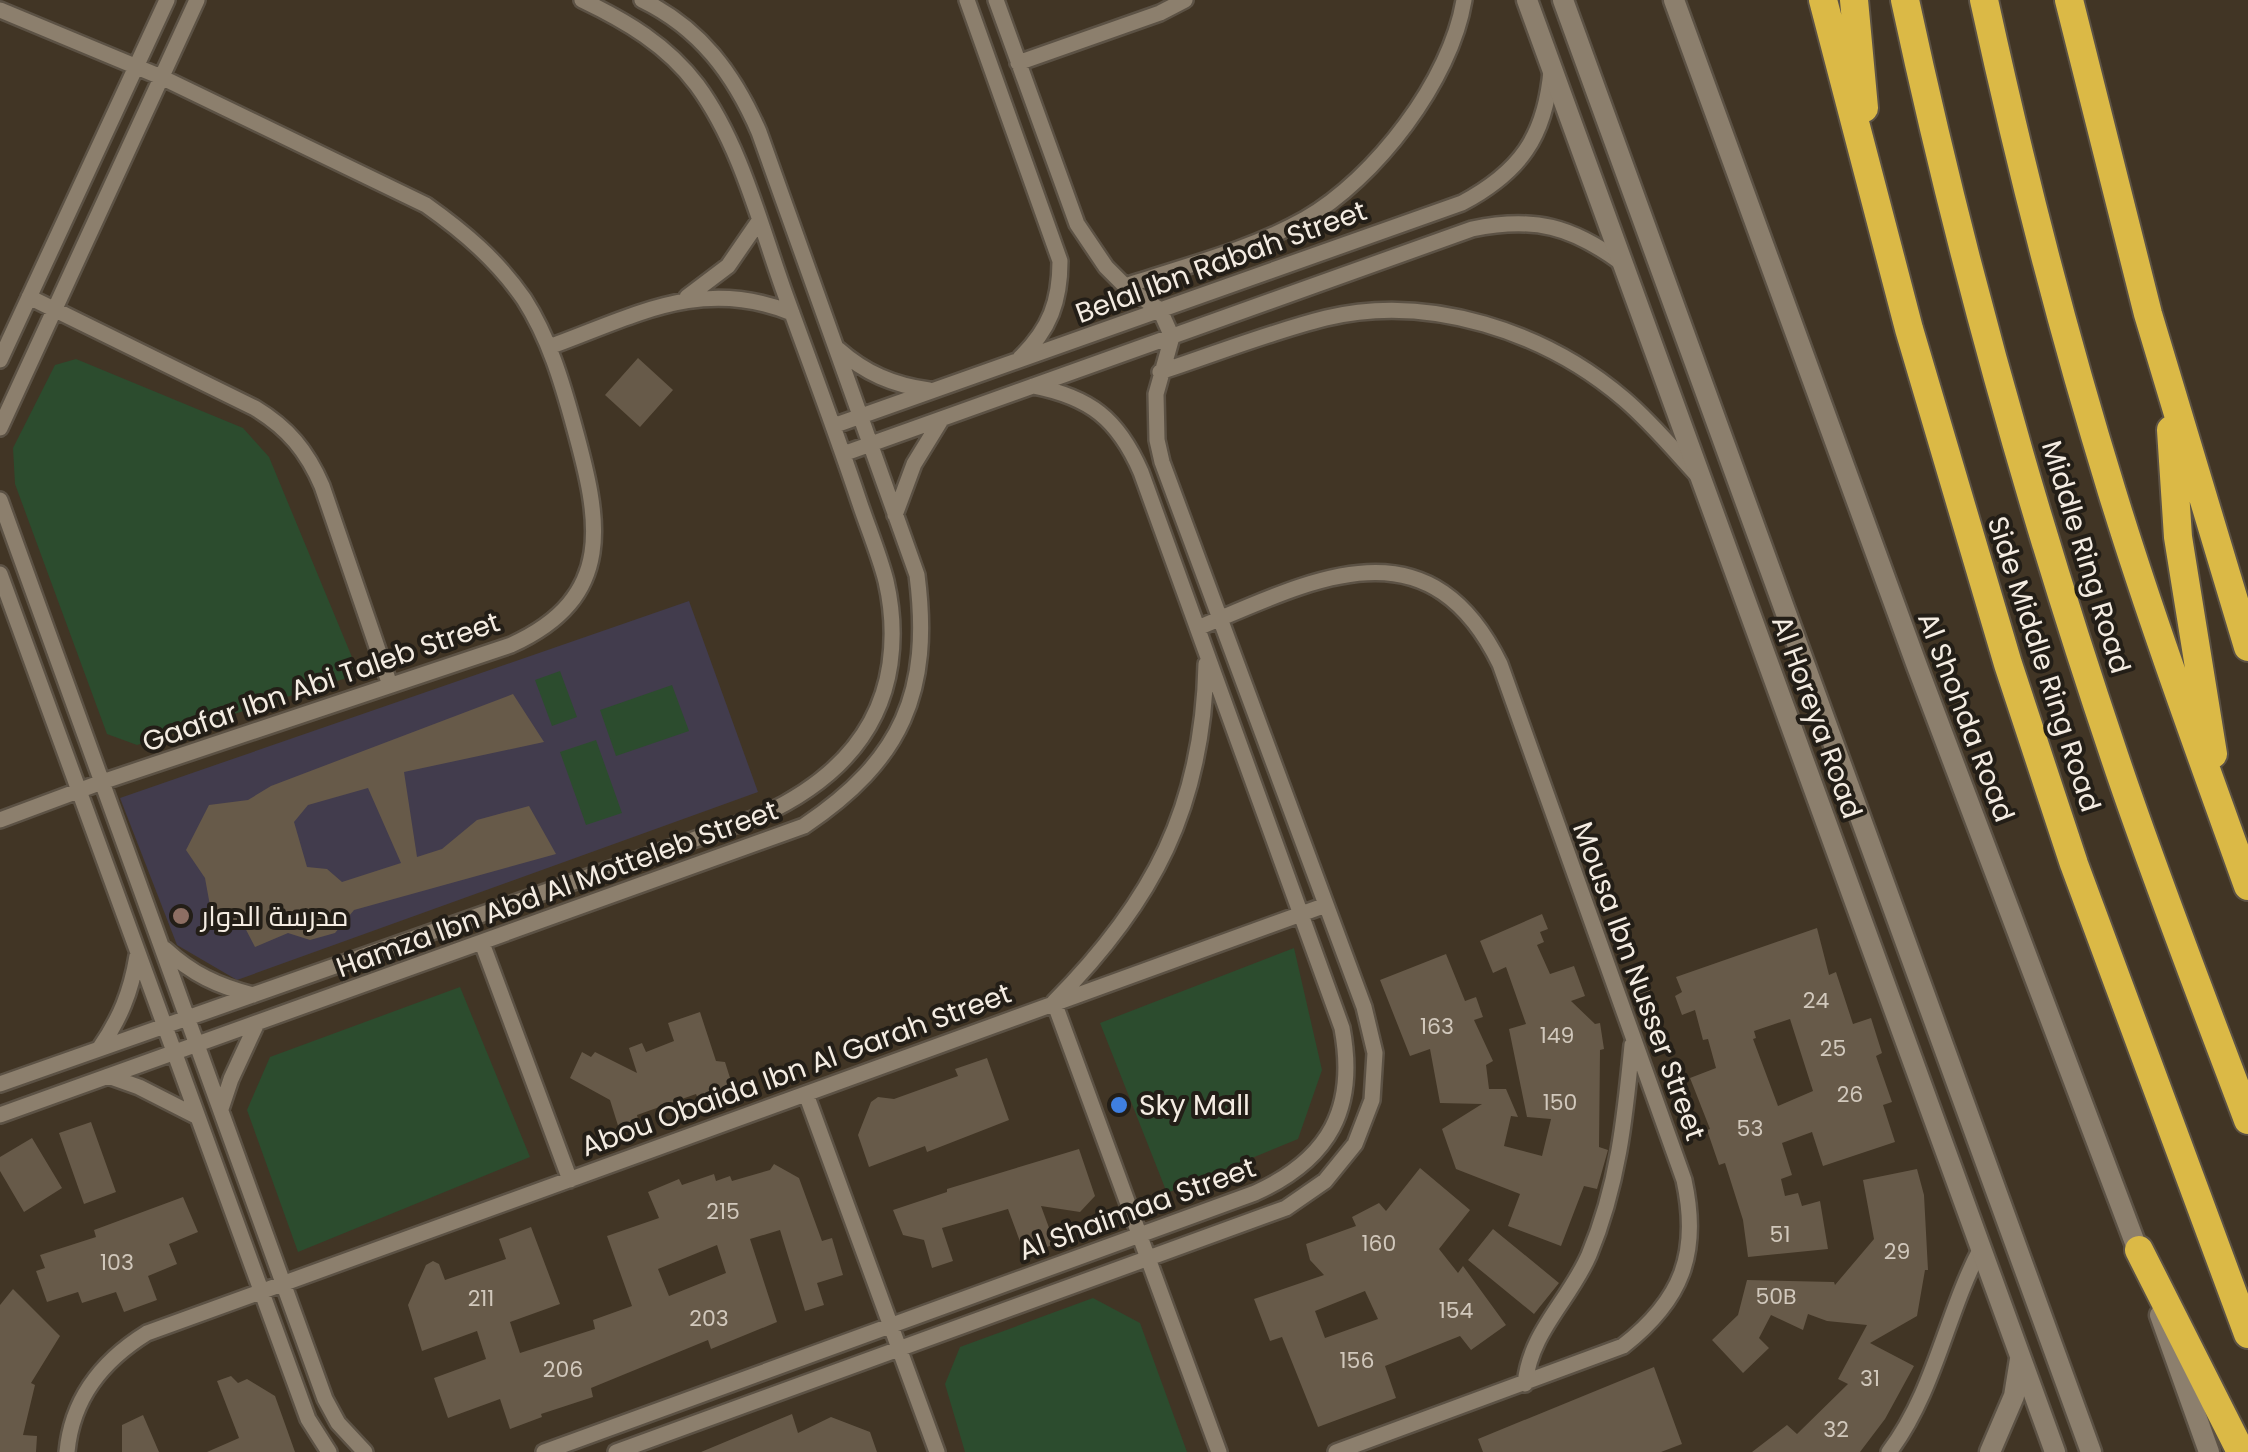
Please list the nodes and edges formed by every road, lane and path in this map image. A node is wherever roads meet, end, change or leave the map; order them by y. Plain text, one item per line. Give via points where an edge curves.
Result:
1 (167, 0) edge
2 (197, 0) edge
3 (582, 0) edge
4 (642, 0) edge
5 (968, 0) edge
6 (996, 0) edge
7 (1185, 0) edge
8 (1464, 0) edge
9 (1527, 0) edge
10 (1563, 0) edge
11 (1674, 0) edge
12 (1823, 0) edge
13 (1854, 0) edge
14 (1906, 0) edge
15 (1984, 0) edge
16 (2068, 0) edge
17 (0, 10) edge
18 (1018, 62) junction
19 (1551, 66) junction
20 (136, 67) junction
21 (161, 77) junction
22 (1872, 194) junction
23 (759, 221) junction
24 (1623, 264) junction
25 (1125, 286) junction
26 (29, 297) junction
27 (685, 299) junction
28 (53, 309) junction
29 (1160, 310) junction
30 (792, 314) junction
31 (1172, 337) junction
32 (549, 347) junction
33 (836, 348) junction
34 (0, 360) edge
35 (1016, 361) junction
36 (1160, 372) junction
37 (1033, 386) junction
38 (933, 391) junction
39 (2171, 396) junction
40 (860, 416) junction
41 (942, 419) junction
42 (833, 426) junction
43 (0, 428) edge
44 (870, 445) junction
45 (844, 454) junction
46 (1733, 468) junction
47 (1702, 480) junction
48 (0, 500) edge
49 (895, 515) junction
50 (0, 574) edge
51 (1220, 618) junction
52 (1198, 628) junction
53 (2248, 647) edge
54 (1207, 654) junction
55 (390, 686) junction
56 (102, 782) junction
57 (1847, 782) junction
58 (79, 791) junction
59 (1815, 793) junction
60 (2220, 810) junction
61 (0, 820) edge
62 (2248, 886) edge
63 (1326, 905) junction
64 (1301, 914) junction
65 (482, 943) junction
66 (161, 946) junction
67 (138, 952) junction
68 (253, 995) junction
69 (1054, 1002) junction
70 (187, 1019) junction
71 (257, 1023) junction
72 (164, 1027) junction
73 (1632, 1036) junction
74 (197, 1045) junction
75 (99, 1050) junction
76 (173, 1053) junction
77 (108, 1076) junction
78 (0, 1084) edge
79 (806, 1094) junction
80 (221, 1109) junction
81 (0, 1115) edge
82 (196, 1116) junction
83 (2248, 1120) edge
84 (570, 1180) junction
85 (1140, 1235) junction
86 (1981, 1248) junction
87 (2139, 1250) junction
88 (1148, 1259) junction
89 (285, 1283) junction
90 (260, 1292) junction
91 (891, 1325) junction
92 (2248, 1334) edge
93 (900, 1349) junction
94 (2021, 1357) junction
95 (1526, 1384) junction
96 (67, 1452) edge
97 (329, 1452) edge
98 (366, 1452) edge
99 (544, 1452) edge
100 (616, 1452) edge
101 (937, 1452) edge
102 (1220, 1452) edge
103 (1336, 1452) edge
104 (1889, 1452) edge
105 (1990, 1452) edge
106 (2056, 1452) edge
107 (2091, 1452) edge
108 (2208, 1452) edge
109 (2241, 1452) edge

1 - 20 street
2 - 21 street
3 - 23 street, Hamza Ibn Abd Al Motteleb Street via 646,35 696,83 730,142
4 - 33 street, Hamza Ibn Abd Al Motteleb Street via 694,33 743,95
5 - 35 street via 1060,261 1052,317
6 - 18 street
7 - 18 street
8 - 25 street via 1417,108 1348,186 1307,218 1258,241
9 - 19 street, Al Horeya Road
10 - 46 street, Al Horeya Road
11 - 87 street, Al Shohda Road
12 - 22 highway, Side Middle Ring Road
13 - 22 highway
14 - 83 highway, Middle Ring Road via 1968,266 2037,513 2143,838
15 - 60 highway, Middle Ring Road via 2082,392
16 - 39 highway
17 - 20 street, Gaafar Ibn Abi Taleb Street
18 - 25 street via 1077,224
19 - 24 street, Al Horeya Road
19 - 29 street, Belal Ibn Rabah Street via 1537,134 1492,187
20 - 21 street, Gaafar Ibn Abi Taleb Street
20 - 26 street
21 - 28 street
21 - 32 street, Gaafar Ibn Abi Taleb Street via 426,204 497,264
22 - 92 highway, Side Middle Ring Road via 1967,531 2052,797
23 - 27 street via 728,266
23 - 30 street, Hamza Ibn Abd Al Motteleb Street
24 - 31 street, Belal Ibn Rabah Street via 1568,230 1504,222
24 - 47 street, Al Horeya Road
25 - 29 street
26 - 28 street
26 - 34 street
27 - 30 street via 740,297
27 - 32 street
28 - 43 street
28 - 55 street via 255,408 296,440 322,486
29 - 31 street
29 - 35 street, Belal Ibn Rabah Street
30 - 42 street, Hamza Ibn Abd Al Motteleb Street
31 - 36 street, Al Shaimaa Street
31 - 37 street, Belal Ibn Rabah Street
32 - 55 street, Gaafar Ibn Abi Taleb Street via 589,480 595,514 589,570 559,616 537,634
33 - 38 street via 880,378
33 - 40 street, Hamza Ibn Abd Al Motteleb Street
35 - 38 street, Belal Ibn Rabah Street
36 - 47 street via 1328,318 1435,314 1537,342 1584,368 1626,400
36 - 51 street, Al Shaimaa Street via 1162,462
37 - 41 street, Belal Ibn Rabah Street
37 - 52 street, Al Shaimaa Street via 1089,404 1130,446
38 - 40 street, Belal Ibn Rabah Street
39 - 53 highway
39 - 60 highway via 2178,537
40 - 42 street, Belal Ibn Rabah Street
40 - 44 street, Hamza Ibn Abd Al Motteleb Street
41 - 44 street, Belal Ibn Rabah Street
41 - 49 street via 914,464
42 - 45 street, Hamza Ibn Abd Al Motteleb Street
44 - 45 street, Belal Ibn Rabah Street
44 - 49 street, Hamza Ibn Abd Al Motteleb Street
45 - 68 street, Hamza Ibn Abd Al Motteleb Street via 886,582 892,623 890,666 878,706 830,775 758,817
46 - 47 street
46 - 57 street, Al Horeya Road
47 - 59 street, Al Horeya Road
48 - 56 street
49 - 65 street, Hamza Ibn Abd Al Motteleb Street via 917,575 924,624 919,673 904,720 845,798 804,826
50 - 58 street
51 - 52 street, Mousa Ibn Nusser Street
51 - 63 street, Al Shaimaa Street
51 - 73 street, Mousa Ibn Nusser Street via 1314,582 1378,571 1440,590 1465,610 1500,664
52 - 54 street, Al Shaimaa Street
54 - 64 street, Al Shaimaa Street
54 - 69 street via 1198,752 1169,846 1119,931
55 - 56 street, Gaafar Ibn Abi Taleb Street
56 - 58 street, Gaafar Ibn Abi Taleb Street
56 - 66 street
57 - 59 street
57 - 107 street, Al Horeya Road
58 - 61 street, Gaafar Ibn Abi Taleb Street
58 - 67 street
59 - 86 street, Al Horeya Road
60 - 62 highway, Middle Ring Road
63 - 64 street, Abou Obaida Ibn Al Garah Street
63 - 88 street, Al Shaimaa Street via 1374,1053 1372,1100 1354,1144 1325,1181 1286,1208
64 - 69 street, Abou Obaida Ibn Al Garah Street
64 - 85 street, Al Shaimaa Street via 1348,1061 1333,1128 1287,1178
65 - 71 street, Hamza Ibn Abd Al Motteleb Street
65 - 84 street
66 - 68 street via 187,969
66 - 70 street
67 - 72 street
67 - 75 street via 119,1020
68 - 70 street, Hamza Ibn Abd Al Motteleb Street
69 - 79 street, Abou Obaida Ibn Al Garah Street
69 - 85 street
70 - 72 street, Hamza Ibn Abd Al Motteleb Street
70 - 74 street
71 - 74 street, Hamza Ibn Abd Al Motteleb Street
71 - 80 street
72 - 75 street, Hamza Ibn Abd Al Motteleb Street
72 - 76 street
73 - 95 street via 1624,1134 1604,1220 1579,1274 1538,1335
73 - 95 street, Mousa Ibn Nusser Street via 1684,1180 1690,1242 1682,1274 1658,1314 1623,1346
74 - 76 street, Hamza Ibn Abd Al Motteleb Street
74 - 80 street
75 - 78 street, Hamza Ibn Abd Al Motteleb Street
76 - 77 street, Hamza Ibn Abd Al Motteleb Street
76 - 82 street
77 - 81 street, Hamza Ibn Abd Al Motteleb Street
77 - 82 street
79 - 84 street, Abou Obaida Ibn Al Garah Street
79 - 91 street
80 - 89 street
82 - 90 street
84 - 89 street, Abou Obaida Ibn Al Garah Street
85 - 88 street
85 - 91 street, Al Shaimaa Street
86 - 94 street, Al Horeya Road
86 - 104 street via 1919,1403
87 - 108 street, Al Shohda Road
87 - 109 highway
88 - 93 street, Al Shaimaa Street
88 - 102 street
89 - 90 street, Abou Obaida Ibn Al Garah Street
89 - 98 street via 325,1398 338,1424
90 - 96 street, Abou Obaida Ibn Al Garah Street via 122,1348 84,1392
90 - 97 street via 308,1419
91 - 93 street
91 - 99 street, Al Shaimaa Street
93 - 100 street, Al Shaimaa Street
93 - 101 street
94 - 105 street via 2014,1396
94 - 106 street, Al Horeya Road
95 - 103 street, Mousa Ibn Nusser Street

